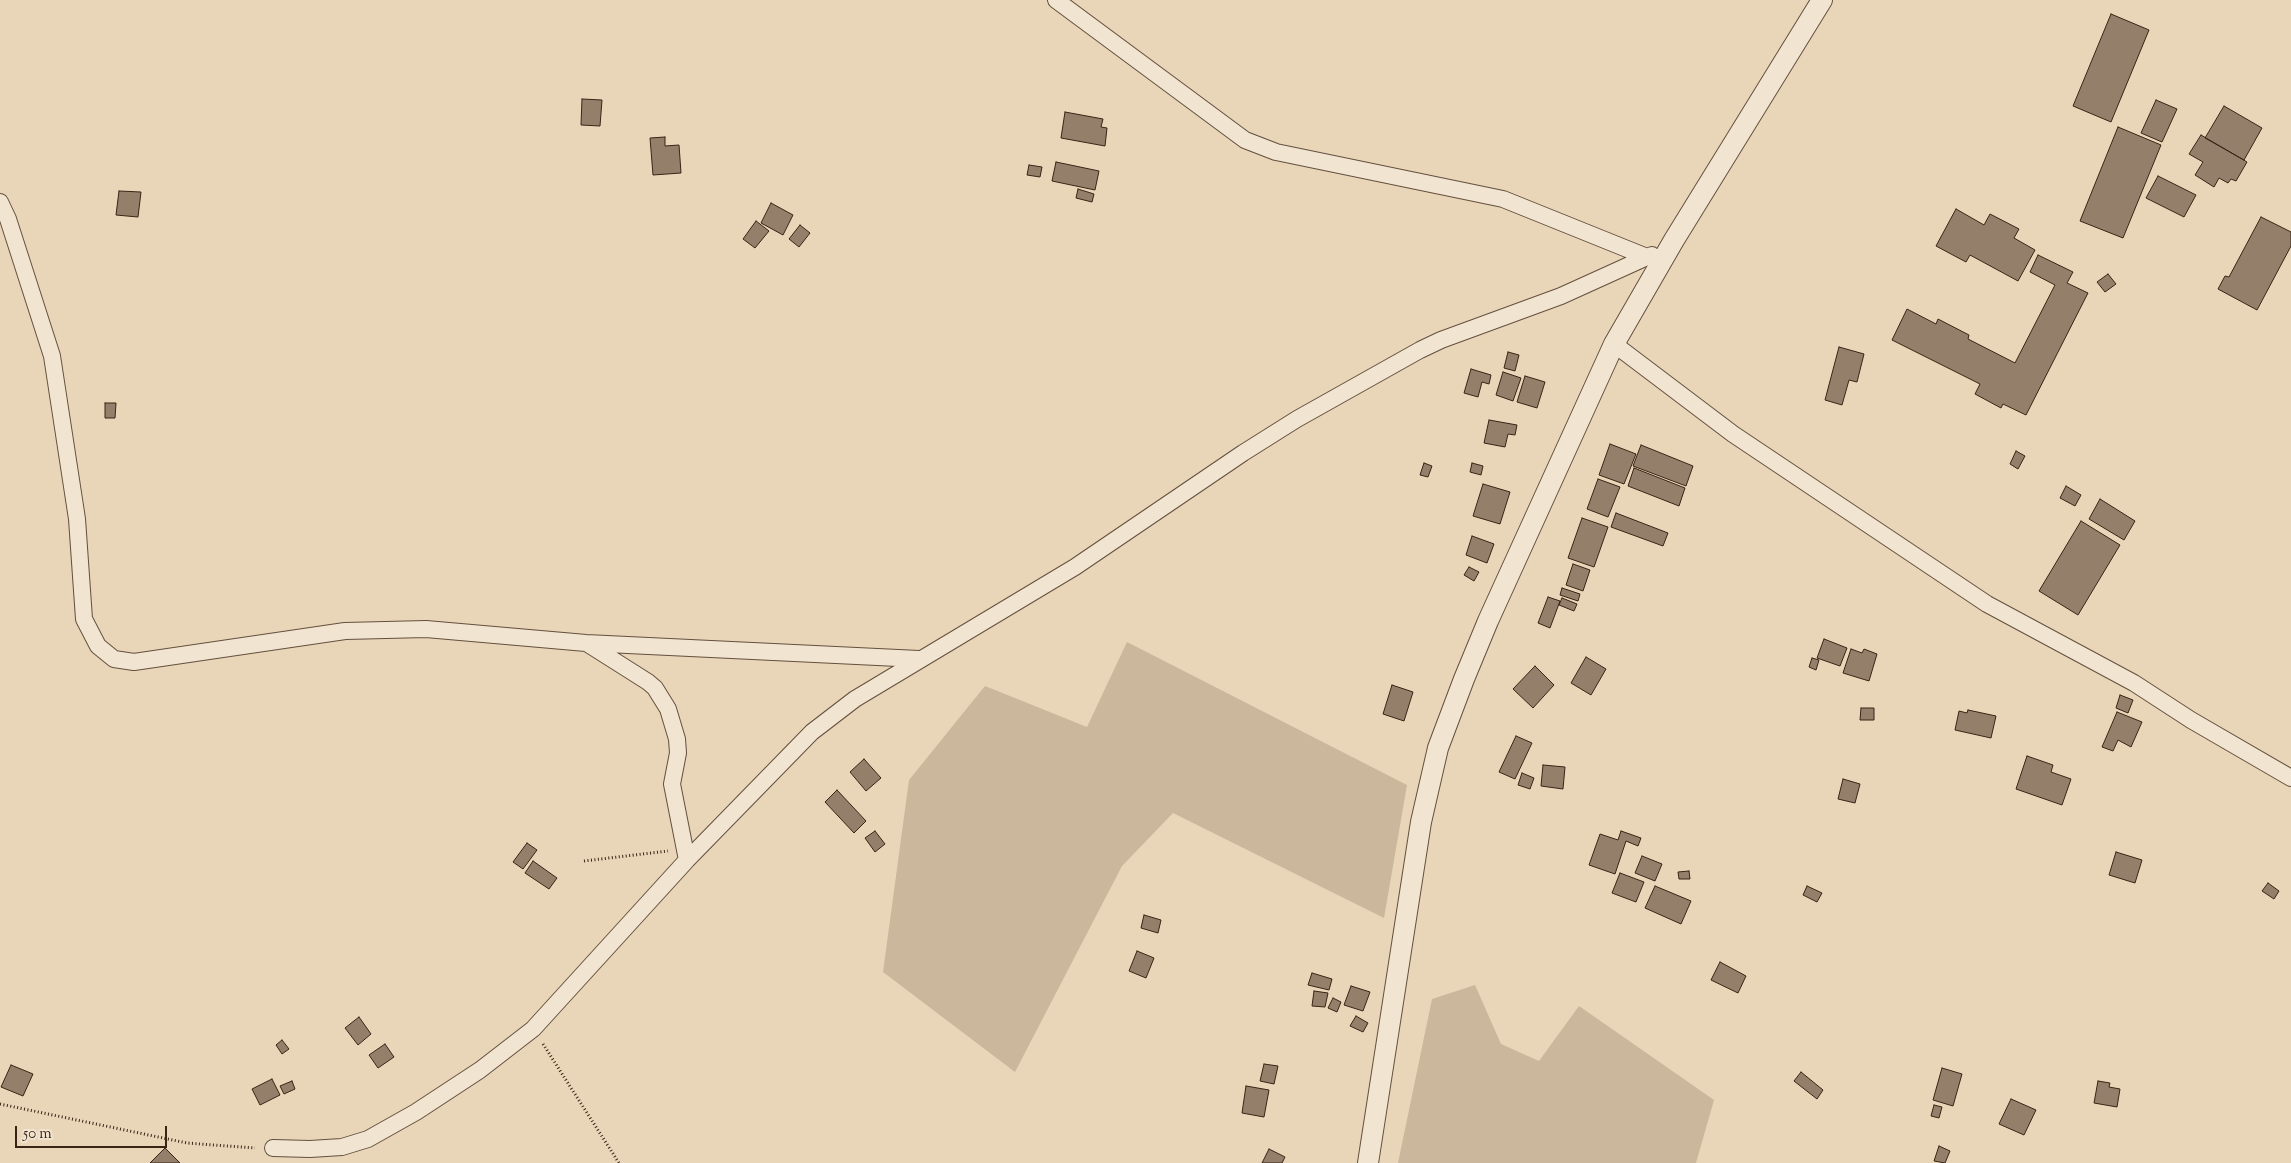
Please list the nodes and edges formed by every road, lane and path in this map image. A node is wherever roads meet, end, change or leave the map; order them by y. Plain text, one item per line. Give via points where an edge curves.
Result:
1 (1056, 0) edge
2 (1822, 0) edge
3 (0, 202) edge
4 (1674, 240) junction
5 (1648, 258) junction
6 (1614, 344) junction
7 (586, 643) junction
8 (919, 659) junction
9 (2291, 778) edge
10 (686, 854) junction
11 (584, 861) dead end
12 (533, 1029) junction
13 (0, 1104) edge
14 (273, 1148) joint
15 (619, 1163) edge
16 (1368, 1163) edge

1 - 5 street via 1245,140 1276,152 1503,199
2 - 4 street
3 - 7 street via 52,356 77,520 84,619 98,646 114,659 134,662 354,631 426,629
4 - 5 street
4 - 6 street
5 - 8 street via 1561,296 1420,350 1297,419 1075,567
6 - 9 street via 1733,434 1987,604 2134,682 2191,720
6 - 16 street via 1488,621 1438,748 1420,822
7 - 8 street
7 - 10 street via 648,682 668,710 677,739 678,753 672,784
8 - 10 street via 831,716
10 - 11 path
10 - 12 street
12 - 14 street via 442,1097 368,1139 342,1147
12 - 15 path
13 - 14 path via 187,1143

